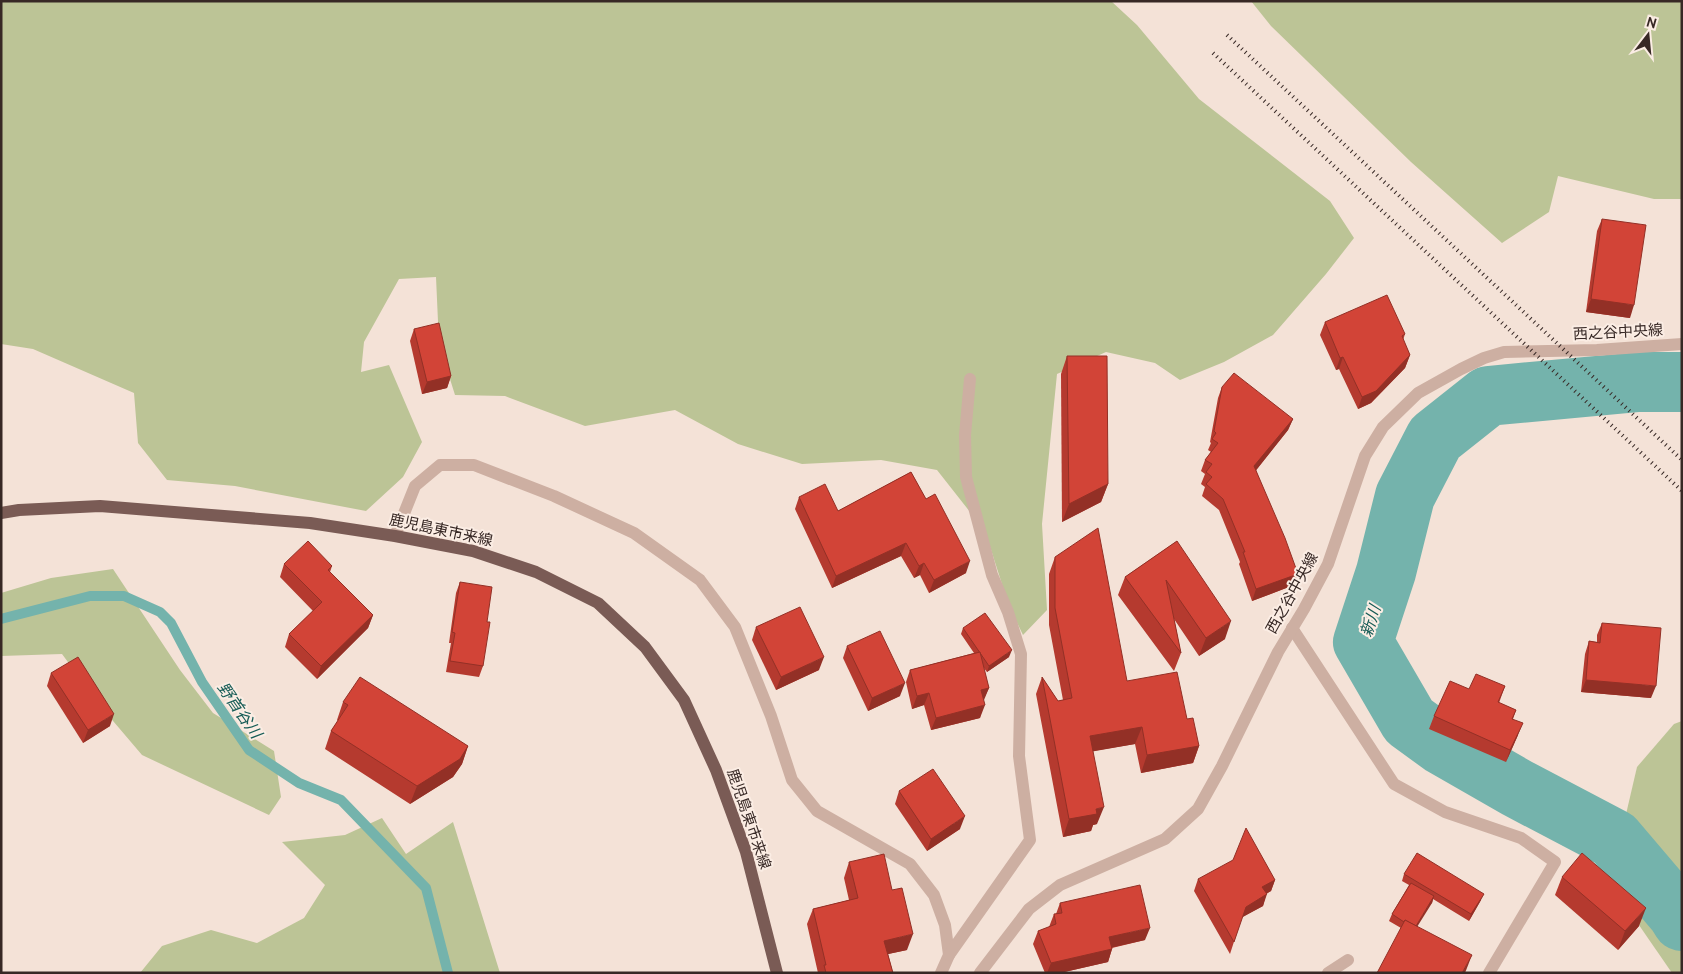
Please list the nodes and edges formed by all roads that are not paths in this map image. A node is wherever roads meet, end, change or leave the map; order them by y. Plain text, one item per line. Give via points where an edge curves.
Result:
1 (1682, 344) edge
2 (970, 379) dead end
3 (1, 513) edge
4 (395, 536) junction
5 (1292, 628) junction
6 (949, 955) junction
7 (1348, 960) dead end
8 (777, 973) edge
9 (941, 973) edge
10 (980, 973) edge
11 (1328, 973) edge
12 (1489, 973) edge

1 - 5 street, 西之谷中央線 via 1504,352 1484,358 1418,393 1383,427 1365,456 1328,564
2 - 6 street via 965,435 966,477 992,575 1021,654 1019,756 1030,840
3 - 4 main road, 鹿児島東市来線 via 100,506 310,523
4 - 6 street via 414,486 440,465 474,465 554,496 634,533 700,580 735,627 771,716 792,780 817,811 910,864 934,895 946,925
4 - 8 main road, 鹿児島東市来線 via 473,551 536,572 598,603 645,647 684,700 716,770 746,852
5 - 10 street, 西之谷中央線 via 1198,809 1165,839 1060,885 1029,909
5 - 12 street via 1394,784 1445,812 1520,838 1555,862
6 - 9 street
7 - 11 street

